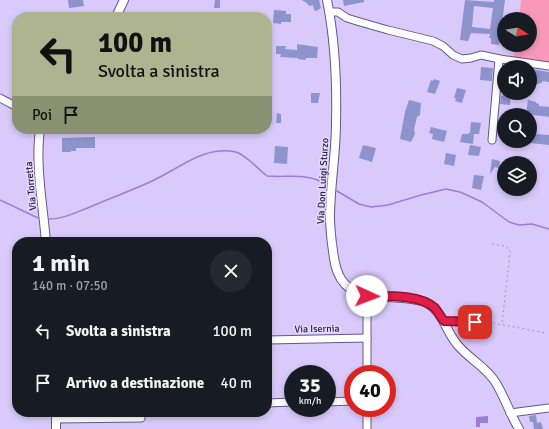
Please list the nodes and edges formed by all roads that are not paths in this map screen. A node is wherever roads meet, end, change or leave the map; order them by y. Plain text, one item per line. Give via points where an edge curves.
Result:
1 (124, 0) edge
2 (327, 0) edge
3 (118, 12) edge
4 (329, 12) junction
5 (499, 59) junction
6 (549, 66) edge
7 (0, 98) edge
8 (12, 104) edge
9 (38, 134) edge
10 (492, 140) dead end
11 (46, 237) edge
12 (367, 296) junction
13 (444, 321) junction
14 (486, 322) road end
15 (367, 338) junction
16 (272, 340) edge
17 (367, 365) edge
18 (284, 402) edge
19 (272, 403) edge
20 (549, 408) edge
21 (510, 413) junction
22 (56, 417) edge
23 (98, 417) edge
24 (367, 417) edge
25 (141, 418) dead end
26 (56, 429) edge
27 (368, 429) edge
28 (519, 429) edge

1 - 3 street
2 - 4 street, Via Don Luigi Sturzo
4 - 5 street via 338,12 360,22 433,41 462,59 480,56
4 - 12 street, Via Don Luigi Sturzo via 335,69 336,117 330,218 334,263 341,280 348,287
5 - 6 street
5 - 10 street
7 - 8 street
9 - 11 street, Via Torretta
12 - 13 street, Via Don Luigi Sturzo via 398,297 424,302 435,309
12 - 15 street
13 - 14 street
13 - 21 street, Via Don Luigi Sturzo via 455,342 488,371
15 - 16 street, Via Isernia
15 - 17 street
18 - 19 street
20 - 21 street
21 - 28 street, Via Don Luigi Sturzo
22 - 26 street
23 - 25 street
24 - 27 street

